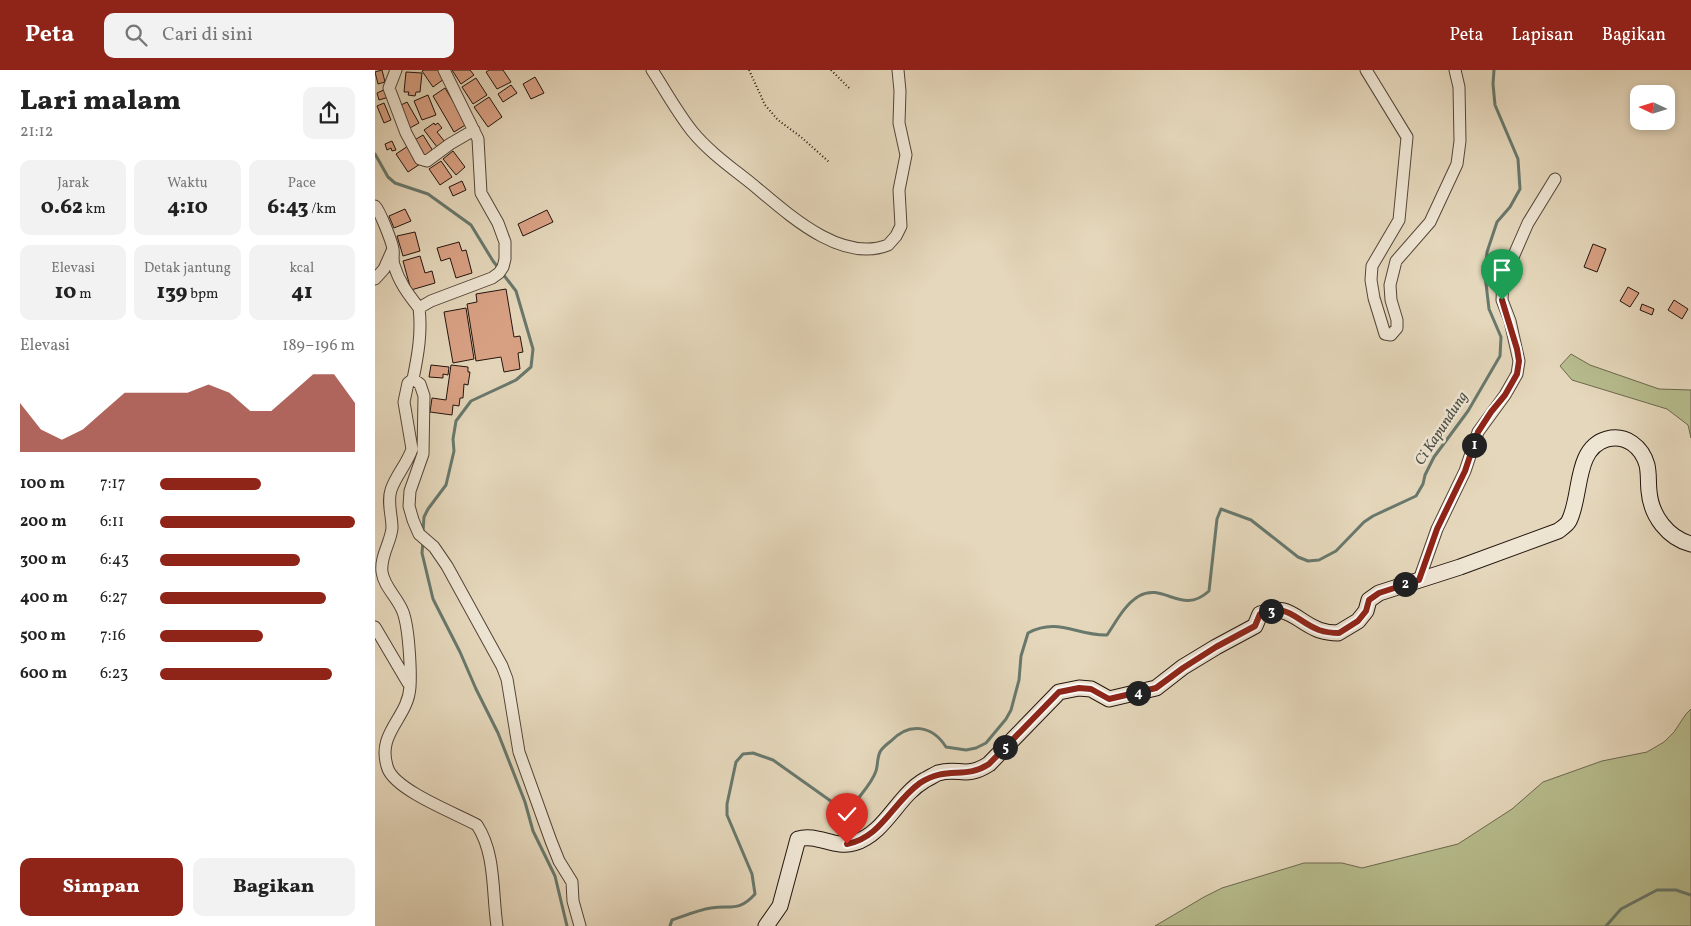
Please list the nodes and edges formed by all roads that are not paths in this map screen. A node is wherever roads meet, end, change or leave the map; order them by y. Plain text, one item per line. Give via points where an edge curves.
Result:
1 (396, 70) edge
2 (444, 70) edge
3 (653, 70) edge
4 (898, 70) edge
5 (1366, 70) edge
6 (1455, 70) edge
7 (474, 130) junction
8 (1555, 179) dead end
9 (375, 206) edge
10 (393, 249) junction
11 (375, 279) edge
12 (419, 308) junction
13 (413, 379) junction
14 (1691, 544) edge
15 (1419, 580) junction
16 (375, 627) edge
17 (410, 687) junction
18 (497, 926) edge
19 (580, 926) edge
20 (765, 926) edge

1 - 7 street via 389,88 406,133 421,159 427,161
2 - 7 street
3 - 4 street via 693,132 725,162 793,218 817,234 853,248 888,245 901,226 899,190 905,156 899,123
5 - 6 street via 1407,137 1399,220 1372,266 1371,280 1381,326 1385,334 1391,335 1397,328 1390,285 1396,261 1431,222 1457,164 1459,87
7 - 12 street via 478,139 481,193 505,242 505,260 499,273 492,278
8 - 15 street via 1528,224 1503,280 1502,300 1519,361 1517,374 1478,432
9 - 10 street
10 - 11 street via 384,269
10 - 12 street via 398,276
12 - 13 street via 421,331
13 - 17 street via 408,383 404,402 412,449 390,492 392,528 381,570 407,625
13 - 19 street via 420,384 424,396 423,454 410,491 409,506 413,520 419,534 434,547 447,566 502,666 519,752 559,862 572,882
14 - 15 street via 1679,541 1665,529 1656,514 1649,494 1643,454 1625,438 1612,438 1595,444 1586,457 1569,522 1564,527
15 - 20 street via 1379,593 1369,600 1358,621 1339,633 1319,630 1287,611 1266,612 1260,614 1255,626 1199,657 1156,688 1109,699 1091,689 1059,692 989,764 969,773 939,773 923,782 908,792 869,837 847,844 809,837 798,839 780,906
16 - 17 street
17 - 18 street via 405,707 385,742 389,771 416,794 477,825 491,866

